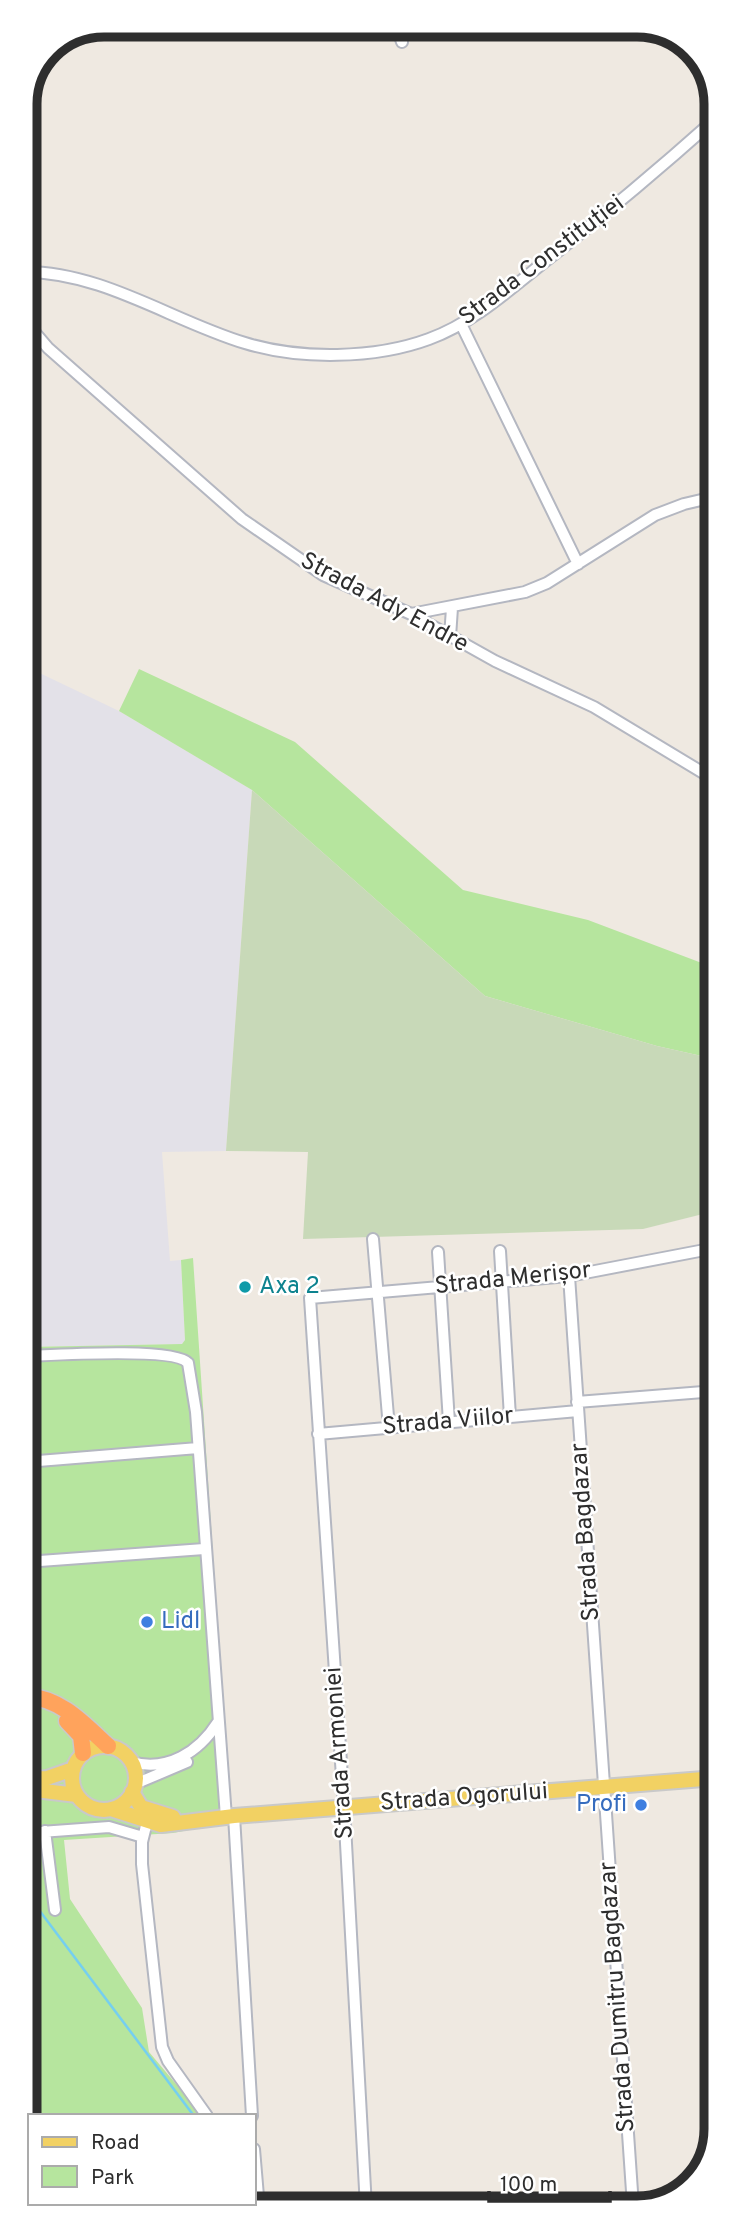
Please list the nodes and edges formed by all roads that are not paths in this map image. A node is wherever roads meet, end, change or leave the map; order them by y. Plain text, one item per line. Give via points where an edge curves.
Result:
1 (400, 37) edge
2 (402, 42) dead end
3 (704, 129) edge
4 (37, 273) edge
5 (461, 324) junction
6 (37, 335) edge
7 (704, 500) edge
8 (578, 564) junction
9 (452, 608) junction
10 (411, 614) junction
11 (450, 637) junction
12 (704, 773) edge
13 (373, 1239) dead end
14 (704, 1250) edge
15 (500, 1251) dead end
16 (438, 1252) dead end
17 (569, 1276) junction
18 (502, 1281) junction
19 (440, 1287) junction
20 (378, 1293) junction
21 (310, 1298) joint
22 (37, 1356) edge
23 (704, 1392) edge
24 (577, 1407) junction
25 (510, 1417) junction
26 (449, 1422) junction
27 (388, 1428) junction
28 (318, 1434) junction
29 (198, 1448) junction
30 (37, 1461) edge
31 (204, 1549) junction
32 (37, 1561) edge
33 (37, 1698) edge
34 (37, 1706) edge
35 (218, 1722) junction
36 (208, 1737) junction
37 (108, 1746) junction
38 (83, 1753) junction
39 (131, 1762) junction
40 (73, 1769) junction
41 (37, 1778) edge
42 (704, 1779) edge
43 (603, 1787) junction
44 (134, 1788) junction
45 (37, 1790) edge
46 (77, 1795) junction
47 (344, 1807) junction
48 (111, 1809) junction
49 (227, 1819) junction
50 (145, 1829) junction
51 (37, 1832) edge
52 (45, 1832) junction
53 (55, 1910) dead end
54 (206, 2114) edge
55 (252, 2114) edge
56 (256, 2173) edge
57 (258, 2196) edge
58 (365, 2196) edge
59 (631, 2196) edge

1 - 2 street
3 - 5 street, Strada Constituției via 634,191
4 - 5 street, Strada Constituției via 76,276 222,335 273,350 388,349 431,339
5 - 8 street
6 - 10 street, Strada Ady Endre via 242,519 323,575
7 - 8 street via 655,515
8 - 9 street via 525,592
9 - 10 street
9 - 11 street
10 - 11 street, Strada Ady Endre
11 - 12 street, Strada Ady Endre via 594,707
13 - 20 street
14 - 17 street, Strada Merișor
15 - 18 street
16 - 19 street
17 - 18 street, Strada Merișor
17 - 24 street, Strada Bagdazar
18 - 19 street, Strada Merișor
18 - 25 street
19 - 20 street, Strada Merișor
19 - 26 street
20 - 21 street, Strada Merișor
20 - 27 street
21 - 28 street, Strada Armoniei
22 - 29 street via 181,1356 193,1379
23 - 24 street, Strada Viilor
24 - 25 street, Strada Viilor
24 - 43 street, Strada Bagdazar
25 - 26 street, Strada Viilor
26 - 27 street, Strada Viilor
27 - 28 street, Strada Viilor
28 - 47 street, Strada Armoniei
29 - 30 street
29 - 31 street
31 - 32 street
31 - 35 street
33 - 37 highway via 68,1710
34 - 38 highway via 74,1727 83,1741
35 - 36 street
35 - 49 street
36 - 39 street via 176,1760 147,1765
36 - 44 street via 192,1760
37 - 38 main road
37 - 39 main road
38 - 40 main road
39 - 44 main road
40 - 41 main road
40 - 46 main road
42 - 43 main road, Strada Ogorului
43 - 47 main road, Strada Ogorului
43 - 59 street, Strada Dumitru Bagdazar
44 - 48 main road via 121,1805
44 - 49 main road, Strada Ogorului via 141,1807 161,1816
45 - 46 main road
46 - 48 main road via 95,1809
47 - 49 main road, Strada Ogorului
47 - 58 street, Strada Armoniei
48 - 50 main road, Strada Ogorului
49 - 50 main road, Strada Ogorului
49 - 55 street
50 - 52 street
50 - 54 street via 142,1864 162,2047
51 - 52 street
52 - 53 street
56 - 57 street

